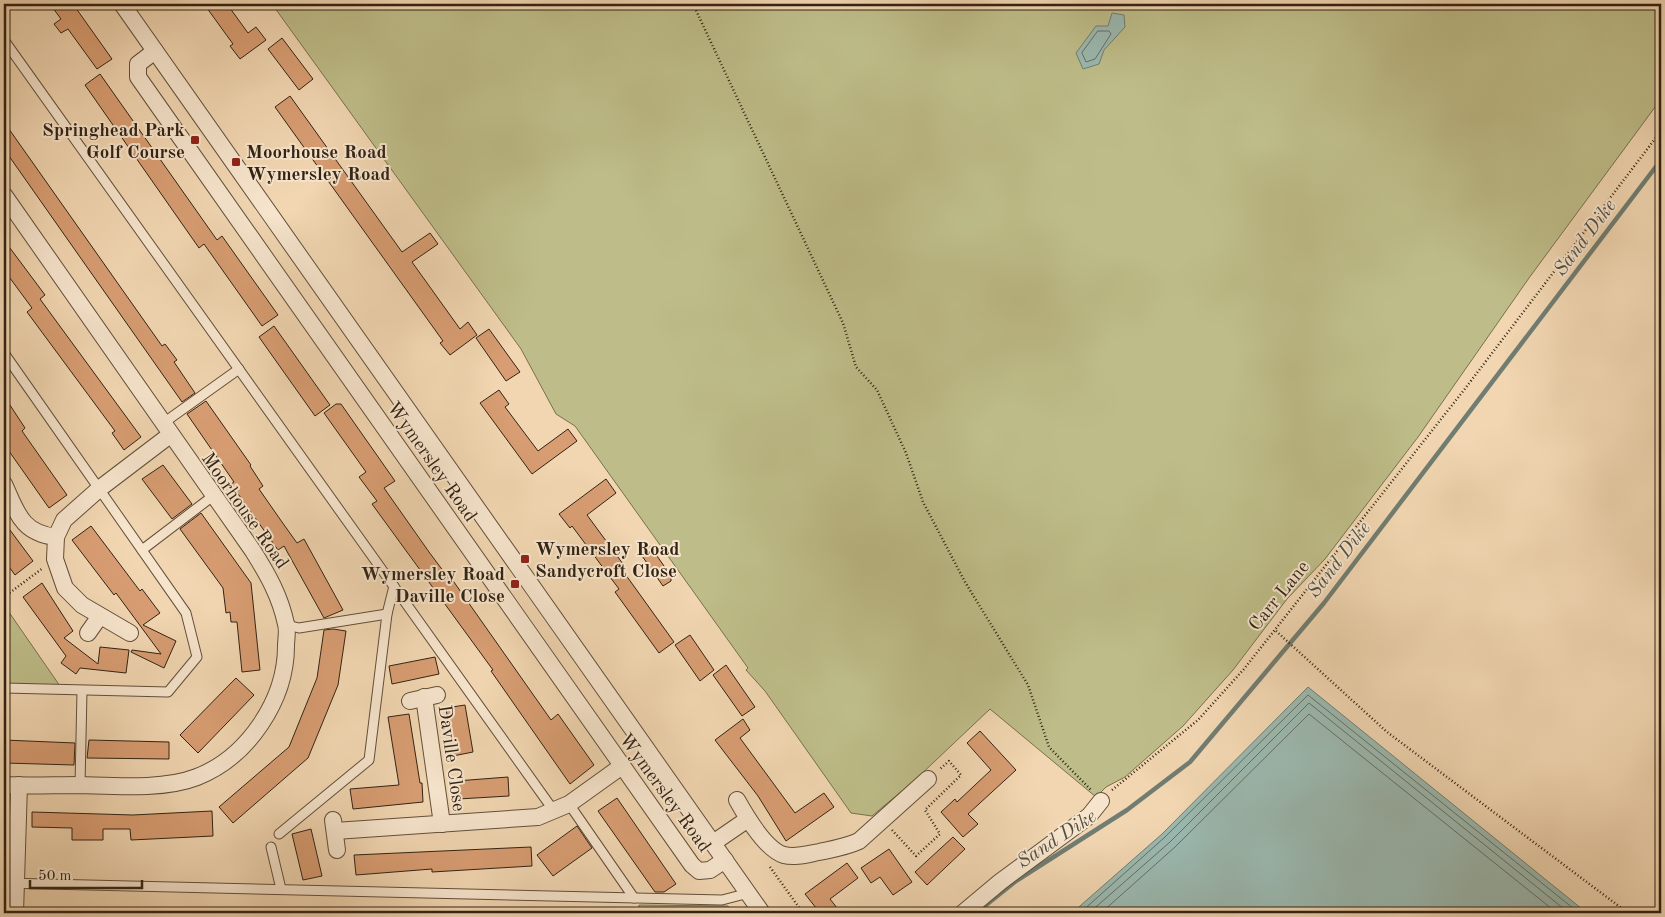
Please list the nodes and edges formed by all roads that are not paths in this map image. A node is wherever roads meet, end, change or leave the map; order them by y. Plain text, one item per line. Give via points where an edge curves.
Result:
1 (122, 4) edge
2 (4, 40) edge
3 (155, 51) junction
4 (4, 195) edge
5 (4, 353) edge
6 (239, 369) junction
7 (166, 429) junction
8 (4, 484) edge
9 (99, 489) junction
10 (213, 496) junction
11 (56, 537) junction
12 (142, 550) junction
13 (394, 586) junction
14 (387, 614) junction
15 (100, 616) junction
16 (286, 625) junction
17 (88, 633) dead end
18 (130, 633) dead end
19 (4, 688) edge
20 (82, 691) junction
21 (423, 698) dead end
22 (622, 766) junction
23 (12, 785) edge
24 (80, 785) junction
25 (925, 794) road end
26 (737, 800) dead end
27 (1101, 801) road end
28 (569, 804) junction
29 (554, 812) junction
30 (748, 819) junction
31 (442, 824) junction
32 (279, 834) dead end
33 (713, 844) junction
34 (271, 847) dead end
35 (337, 850) dead end
36 (724, 860) junction
37 (10, 883) edge
38 (281, 889) junction
39 (749, 893) junction
40 (634, 898) junction
41 (16, 913) edge
42 (762, 913) edge
43 (963, 913) edge

1 - 3 street, Wymersley Road
2 - 6 lane
3 - 22 street, Wymersley Road via 138,64 138,77
3 - 33 street, Wymersley Road
4 - 7 street, Moorhouse Road
5 - 9 lane
6 - 7 lane
6 - 13 lane
7 - 9 street
7 - 10 street, Moorhouse Road
8 - 11 street via 28,529
9 - 11 street via 64,520
9 - 12 lane
10 - 12 lane
10 - 16 street, Moorhouse Road via 273,582
11 - 15 street via 55,559 65,588 82,605
12 - 20 lane via 186,613 197,657 168,692
13 - 14 lane
13 - 29 lane
14 - 16 lane via 299,628
14 - 32 lane via 369,760
15 - 17 street
15 - 18 street
16 - 24 street, Moorhouse Road via 286,665 265,719 249,741 226,760 197,778 147,786
19 - 20 lane
20 - 24 lane
21 - 31 street, Daville Close
22 - 28 street, Daville Close
22 - 36 street, Wymersley Road via 692,865 699,871 710,870
23 - 24 street, Moorhouse Road
23 - 37 street, Moorhouse Road
25 - 30 street via 882,820 848,847 797,856 784,855 771,848
26 - 30 street
27 - 43 street via 1089,816
28 - 29 street, Daville Close
28 - 40 lane
29 - 31 street, Daville Close via 538,817
30 - 33 street
31 - 35 street, Daville Close via 334,826
33 - 36 street, Wymersley Road
34 - 38 lane
36 - 39 street, Wymersley Road
37 - 38 lane
37 - 41 street, Moorhouse Road
38 - 40 lane
39 - 40 lane via 722,900
39 - 42 street, Wymersley Road

